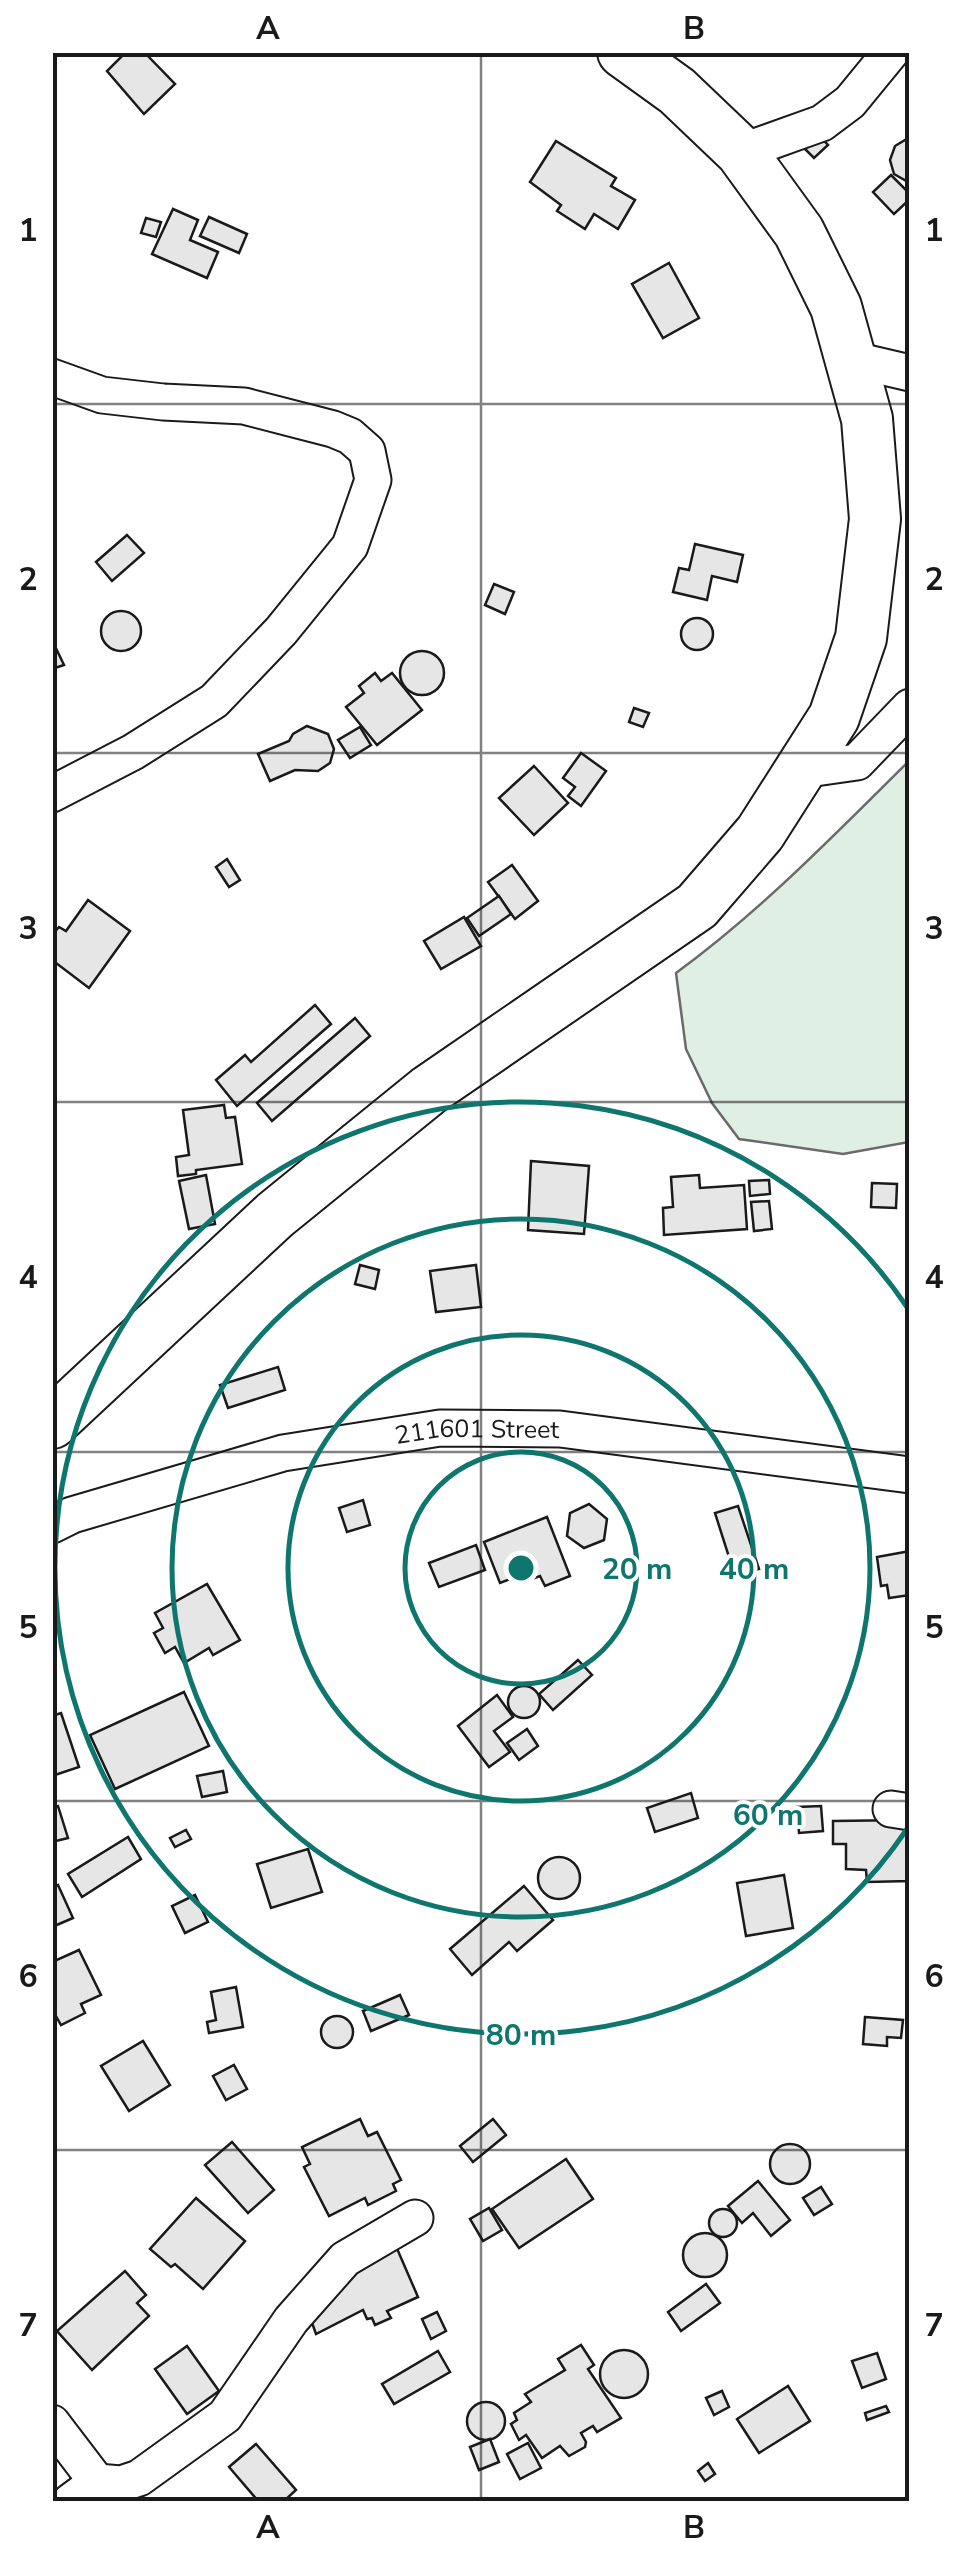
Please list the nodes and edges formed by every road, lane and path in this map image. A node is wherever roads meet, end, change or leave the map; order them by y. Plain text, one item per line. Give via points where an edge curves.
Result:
1 (624, 52) edge
2 (891, 52) edge
3 (742, 152) junction
4 (850, 358) junction
5 (910, 373) edge
6 (52, 377) edge
7 (910, 707) edge
8 (800, 770) junction
9 (52, 794) edge
10 (52, 1423) edge
11 (910, 1475) edge
12 (52, 1525) edge
13 (415, 2218) dead end
14 (52, 2423) edge
15 (84, 2492) edge

1 - 3 street
2 - 3 street via 850,102 822,123
3 - 4 street via 799,232 836,307
4 - 5 street
4 - 8 street via 867,419 875,518 861,638 834,717
6 - 9 street via 102,394 244,406 333,429 367,451 373,480 350,546 214,700
7 - 8 street via 857,762
8 - 10 street via 760,833 698,906 429,1090 275,1215
11 - 12 street, 211601 Street via 560,1429 440,1428 283,1452
13 - 15 street via 345,2259 291,2320 226,2416 139,2478
14 - 15 street

